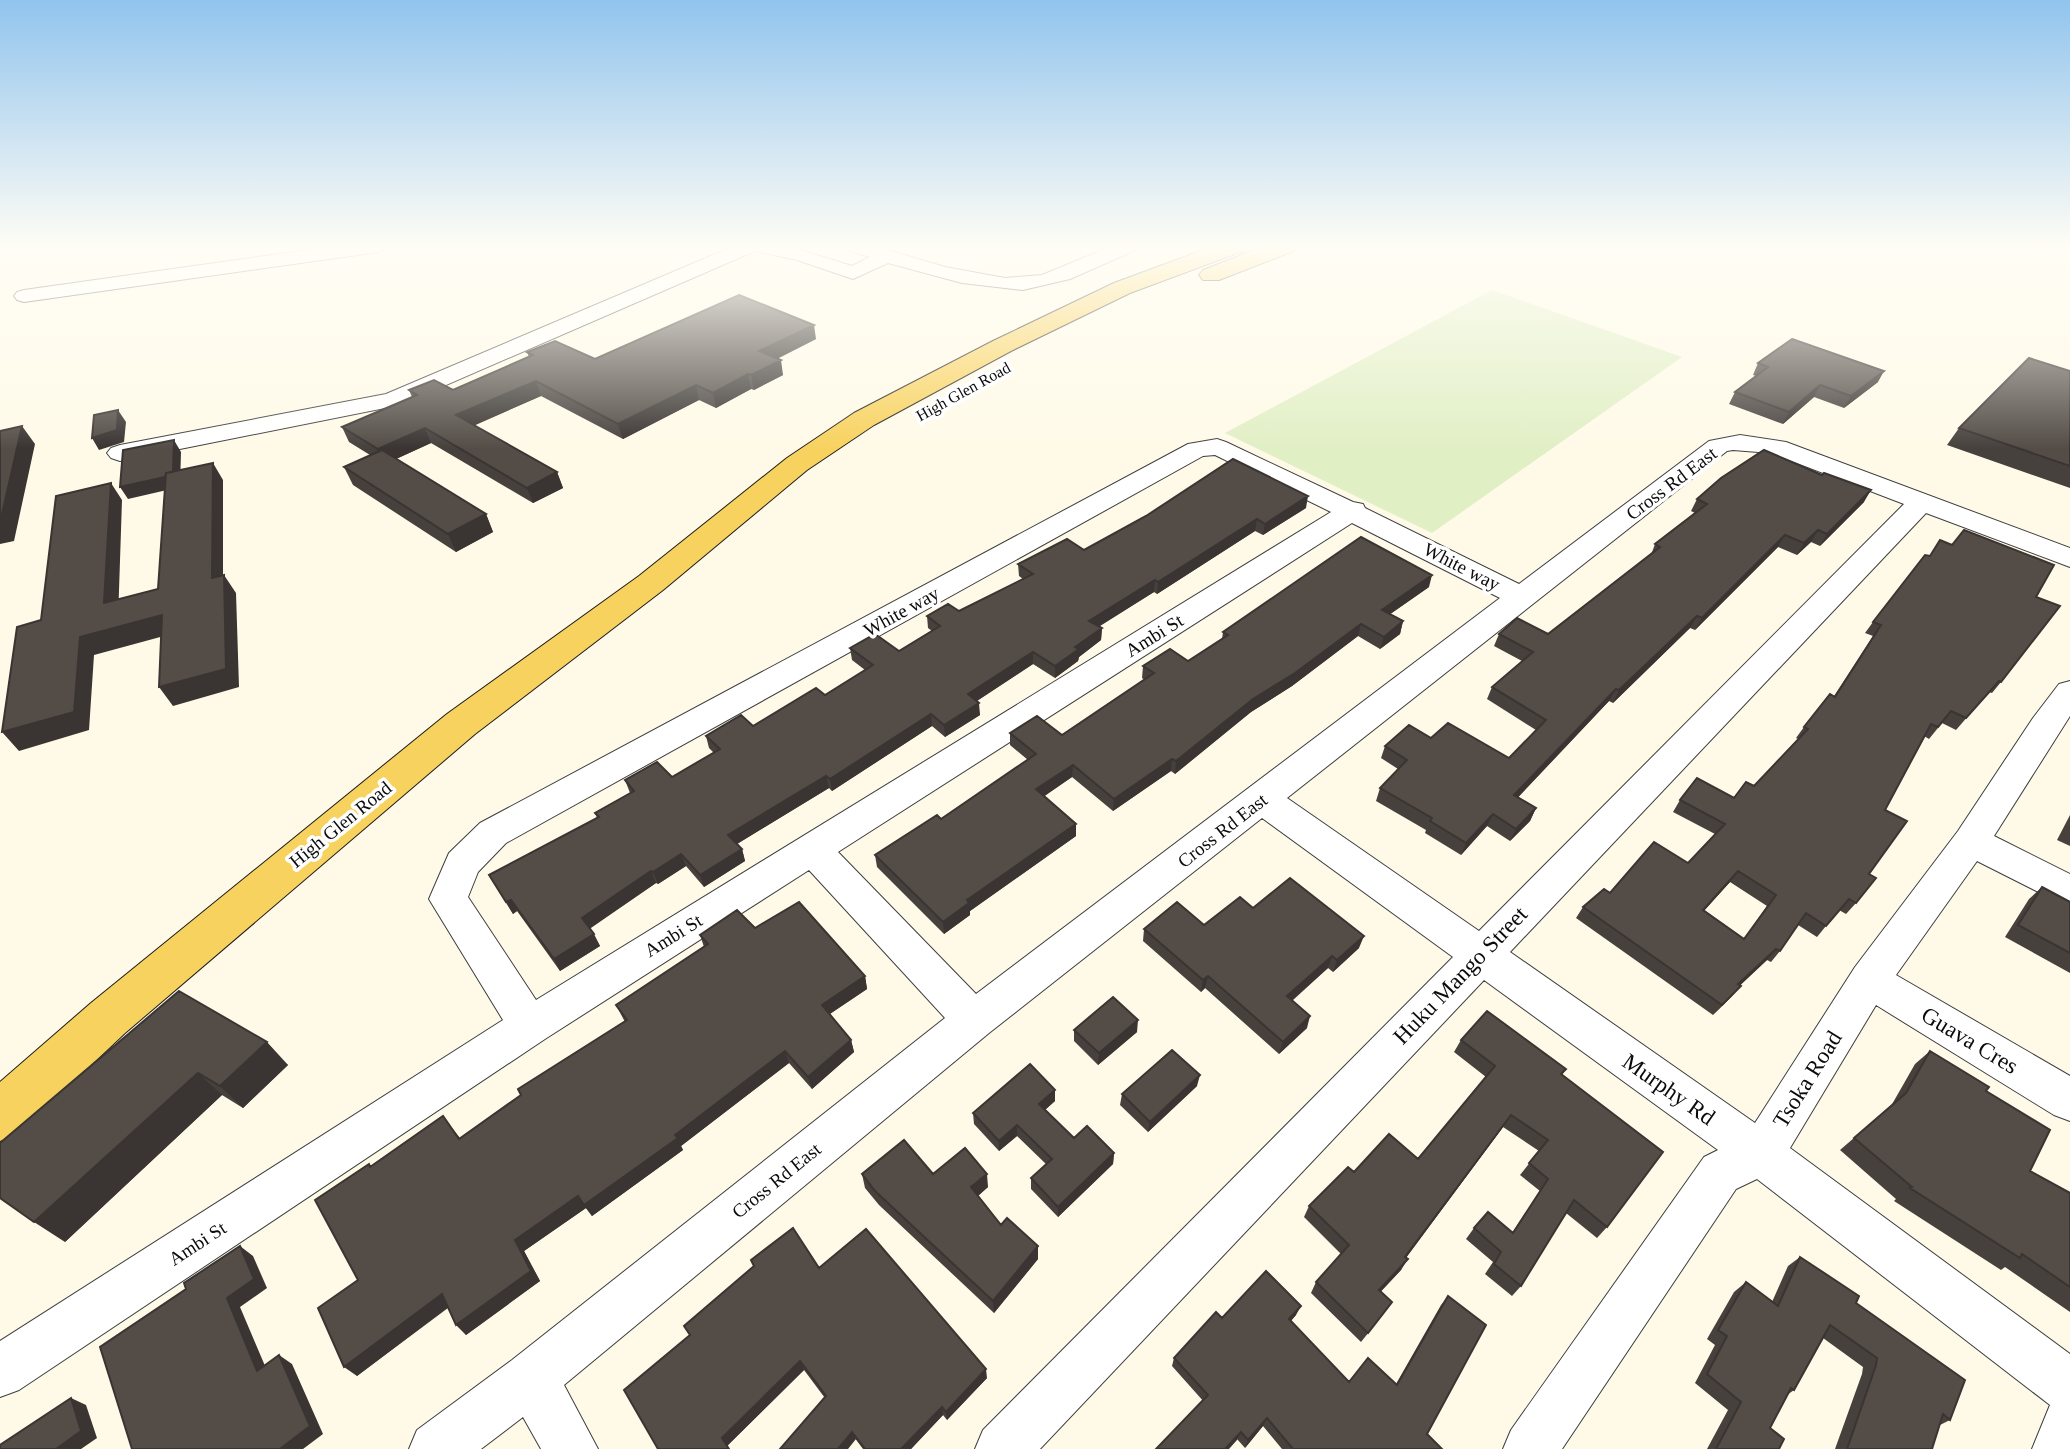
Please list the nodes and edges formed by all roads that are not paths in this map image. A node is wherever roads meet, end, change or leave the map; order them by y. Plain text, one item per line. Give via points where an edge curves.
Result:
1 (593, 314) edge
2 (1069, 314) edge
3 (1119, 314) edge
4 (120, 453) edge
5 (1921, 502) junction
6 (1353, 510) junction
7 (693, 548) junction
8 (2070, 558) edge
9 (1521, 597) junction
10 (2070, 692) edge
11 (2057, 732) edge
12 (1262, 799) junction
13 (1971, 841) junction
14 (812, 849) junction
15 (2070, 892) edge
16 (1479, 955) junction
17 (1869, 980) junction
18 (974, 1020) junction
19 (530, 1026) junction
20 (2070, 1100) edge
21 (0, 1116) edge
22 (1761, 1154) junction
23 (0, 1371) edge
24 (531, 1379) junction
25 (2070, 1387) edge
26 (2070, 1421) edge
27 (436, 1449) edge
28 (571, 1449) edge
29 (1002, 1449) edge
30 (1531, 1449) edge
31 (2059, 1449) edge

1 - 4 street via 392,400
2 - 7 main road, High Glen Road via 864,419 797,464
3 - 7 main road, High Glen Road via 957,392
5 - 8 street, Cross Rd East
5 - 9 street, Cross Rd East via 1777,447 1729,442
5 - 16 street, Huku Mango Street
6 - 9 street, White way
6 - 14 street, Ambi St
6 - 19 street, White way via 1236,454 1217,447 1197,449 493,833 463,864 448,899
7 - 21 main road, High Glen Road via 461,724 108,1018
9 - 12 street, Cross Rd East
10 - 11 street, Tsoka Road
11 - 13 street, Tsoka Road
12 - 16 street, Murphy Rd
12 - 18 street, Cross Rd East
13 - 15 street
13 - 17 street, Tsoka Road
14 - 18 street
14 - 19 street, Ambi St
16 - 22 street, Murphy Rd
16 - 29 street, Huku Mango Street
17 - 20 street, Guava Cres
17 - 22 street, Tsoka Road
18 - 24 street, Cross Rd East
19 - 23 street, Ambi St
22 - 25 street, Murphy Rd
22 - 30 street via 1720,1173
24 - 27 street, Cross Rd East
24 - 28 street
26 - 31 street

